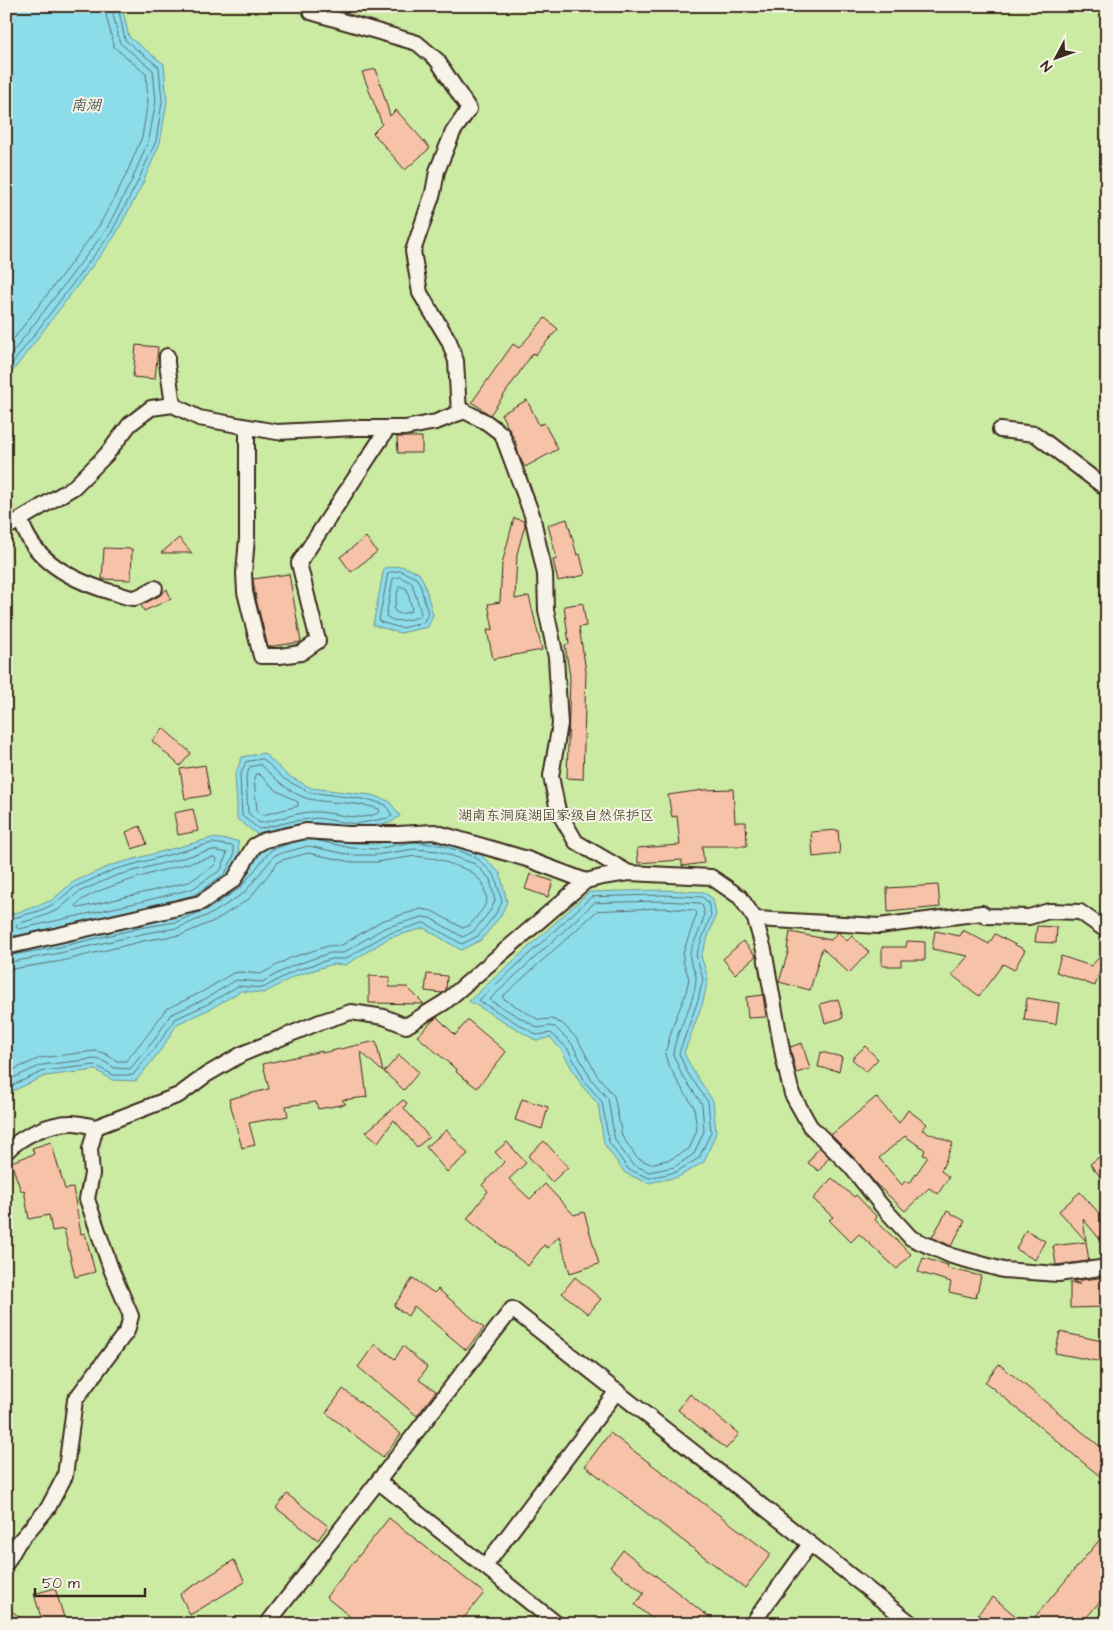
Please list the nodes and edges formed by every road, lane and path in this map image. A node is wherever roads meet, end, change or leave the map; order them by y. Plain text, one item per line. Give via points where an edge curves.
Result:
1 (312, 12) dead end
2 (167, 356) dead end
3 (173, 405) junction
4 (459, 413) junction
5 (247, 427) junction
6 (388, 428) junction
7 (1000, 430) dead end
8 (1107, 489) edge
9 (21, 520) junction
10 (6, 528) edge
11 (155, 588) dead end
12 (629, 873) junction
13 (586, 881) junction
14 (755, 919) junction
15 (1107, 932) edge
16 (6, 947) edge
17 (96, 1127) junction
18 (6, 1152) edge
19 (1107, 1267) edge
20 (617, 1391) junction
21 (379, 1482) junction
22 (810, 1544) junction
23 (6, 1564) edge
24 (485, 1566) junction
25 (552, 1622) edge
26 (267, 1624) edge
27 (752, 1624) edge
28 (912, 1624) edge

1 - 4 street via 417,43 437,60 469,109 453,132 437,171 434,193 413,251 420,293 450,341 456,362
2 - 3 street
3 - 5 street via 200,418
3 - 9 street via 151,408 130,424 106,455 74,487
4 - 6 street via 436,422
4 - 12 street via 464,411 502,434 532,515 545,574 546,610 556,657 560,724 552,776 558,811 576,842
5 - 6 street via 277,432
5 - 6 street via 245,592 261,656 301,654 318,641 299,563
7 - 8 street via 1035,434
9 - 10 street
9 - 11 street via 24,532 56,569 86,584 134,598
12 - 13 street
12 - 14 street via 710,877 740,897
13 - 16 street via 527,859 434,832 348,834 306,831 265,840 254,846 234,880 200,903
13 - 17 street via 445,1002 406,1026 384,1017 351,1012 320,1022 242,1054 180,1095
14 - 15 street via 879,926 982,913 986,916 1029,917 1056,911 1080,912
14 - 19 street via 792,1094 810,1126 851,1167 911,1238 952,1256 1003,1270 1058,1274
17 - 18 street via 72,1123 45,1127
17 - 23 street via 90,1149 92,1174 87,1199 131,1316 127,1331 75,1400 65,1476 48,1508 18,1543
20 - 21 street via 512,1309
20 - 22 street
20 - 24 street
21 - 24 street
21 - 26 street
22 - 27 street
22 - 28 street
24 - 25 street

